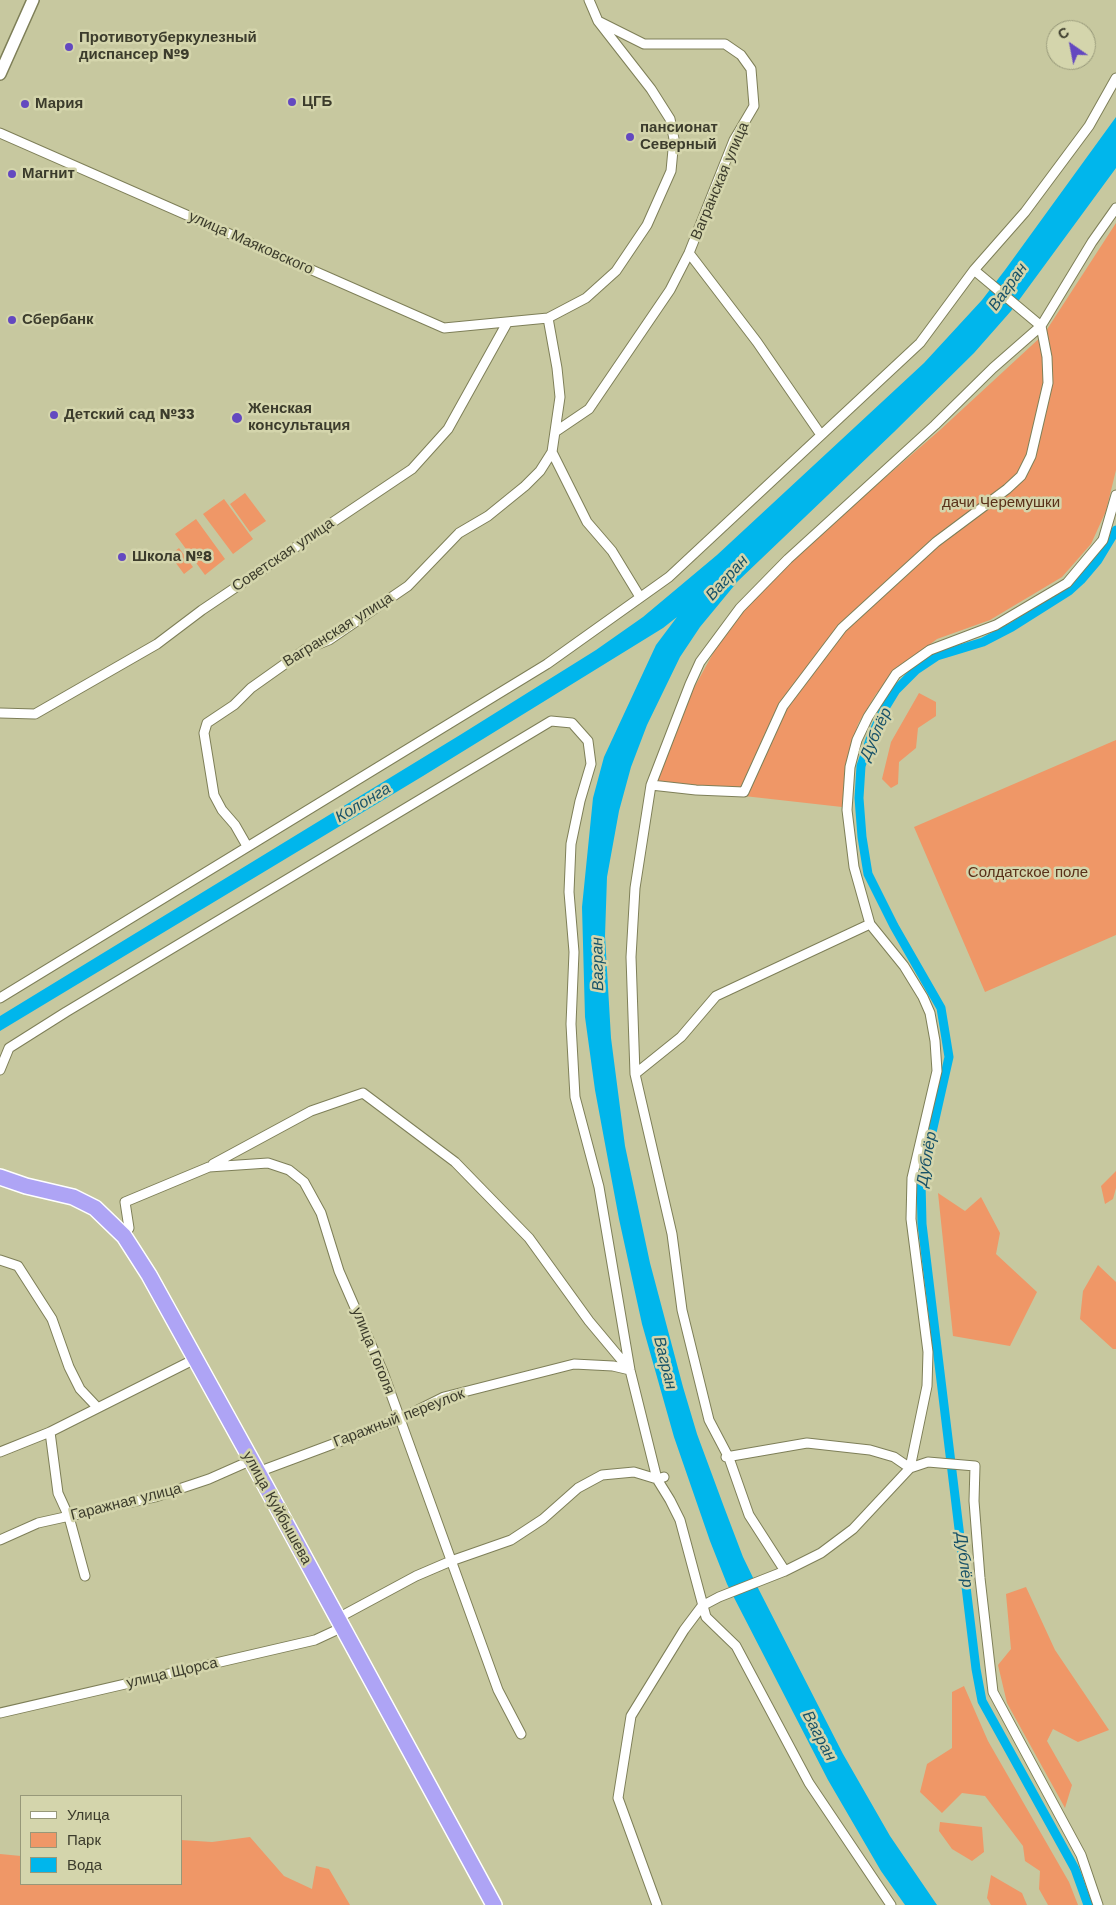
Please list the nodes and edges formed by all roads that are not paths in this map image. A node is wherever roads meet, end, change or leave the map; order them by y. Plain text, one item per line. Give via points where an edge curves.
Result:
1 (33, 0) edge
2 (589, 0) edge
3 (598, 20) junction
4 (0, 74) edge
5 (1116, 78) edge
6 (0, 133) edge
7 (1116, 208) edge
8 (689, 253) junction
9 (974, 270) junction
10 (548, 318) junction
11 (507, 323) junction
12 (1039, 324) junction
13 (555, 432) junction
14 (821, 434) junction
15 (552, 452) junction
16 (1116, 495) edge
17 (640, 597) junction
18 (0, 713) edge
19 (651, 785) junction
20 (247, 846) junction
21 (870, 924) junction
22 (0, 998) edge
23 (0, 1070) edge
24 (635, 1074) junction
25 (208, 1167) junction
26 (0, 1177) edge
27 (124, 1236) junction
28 (3, 1261) edge
29 (195, 1359) junction
30 (630, 1370) junction
31 (98, 1407) junction
32 (400, 1419) junction
33 (50, 1432) junction
34 (0, 1452) edge
35 (727, 1457) junction
36 (255, 1466) junction
37 (910, 1468) junction
38 (660, 1478) junction
39 (69, 1516) junction
40 (0, 1540) edge
41 (451, 1561) junction
42 (785, 1571) junction
43 (86, 1576) dead end
44 (702, 1606) junction
45 (340, 1623) junction
46 (0, 1713) edge
47 (520, 1734) dead end
48 (494, 1905) edge
49 (657, 1905) edge
50 (891, 1905) edge
51 (1098, 1905) edge

1 - 4 main road
2 - 3 street
3 - 8 street, Вагранская улица via 644,44 725,44 741,55 751,69 754,106 734,140
3 - 10 street via 670,119 674,139 671,170 647,225 616,271 586,298
5 - 9 street via 1089,126 1025,212
6 - 11 street, улица Маяковского via 444,328
7 - 12 street
8 - 13 street, Вагранская улица via 670,290 589,409
8 - 14 street
9 - 12 street
9 - 14 street via 920,343
10 - 11 street, улица Маяковского
10 - 13 street via 560,397
11 - 18 street, Советская улица via 448,429 412,469 202,610 157,644 35,714
12 - 19 street via 740,608 693,676
12 - 19 street via 1047,357 1048,383 1032,456 1021,476 936,542 842,628 783,706 744,792
13 - 15 street
14 - 17 street via 669,577
15 - 17 street via 588,522 612,551
15 - 20 street, Вагранская улица via 525,486 488,516 459,533 408,586 329,640 306,649 207,723 204,733 214,795
16 - 21 street via 1102,540 1067,583 996,625 930,650 896,674 868,717 857,740 850,767 847,810 854,867
17 - 20 street via 547,664
19 - 24 street via 635,888 631,957
20 - 22 street
21 - 24 street via 716,996 681,1037
21 - 37 street via 904,966 923,997 930,1013 935,1041 937,1070 912,1178 911,1219 928,1352 927,1386
23 - 30 street via 9,1048 66,1012 551,721 572,723 588,741 591,764 572,844 569,892 574,952 571,1024 575,1097 599,1187
24 - 35 street via 672,1234 682,1310 696,1370 709,1420
25 - 27 street, улица Гоголя via 125,1202 130,1228
25 - 30 street via 312,1111 363,1093 455,1162 529,1238
25 - 32 street, улица Гоголя via 268,1163 289,1170 304,1182 321,1214 339,1271
26 - 27 highway, улица Куйбышева via 72,1197 96,1208
27 - 29 highway, улица Куйбышева
28 - 31 street via 18,1266 52,1319 68,1366 80,1389
29 - 31 street
29 - 36 highway, улица Куйбышева
30 - 32 street, Гаражный переулок via 574,1364 444,1397
30 - 38 street
31 - 33 street
32 - 36 street, Гаражный переулок
32 - 41 street, улица Гоголя
33 - 34 street
33 - 39 street via 58,1493
35 - 37 street via 807,1443 870,1450 894,1457
35 - 42 street via 749,1516
36 - 39 street, Гаражная улица via 155,1497
36 - 45 highway, улица Куйбышева
37 - 42 street via 853,1528 821,1553
37 - 51 street via 928,1462 975,1466 974,1501 980,1578 993,1692 1082,1855
38 - 41 street, улица Щорса via 634,1472 602,1475 578,1488 543,1519 511,1540
38 - 44 street via 680,1520
39 - 40 street, Гаражная улица via 38,1523
39 - 43 street
41 - 45 street, улица Щорса via 416,1576
41 - 47 street, улица Гоголя via 498,1690
42 - 44 street
44 - 49 street via 631,1716 626,1744 618,1798
44 - 50 street via 706,1618 736,1646 809,1782
45 - 46 street, улица Щорса via 315,1640
45 - 48 highway, улица Куйбышева

